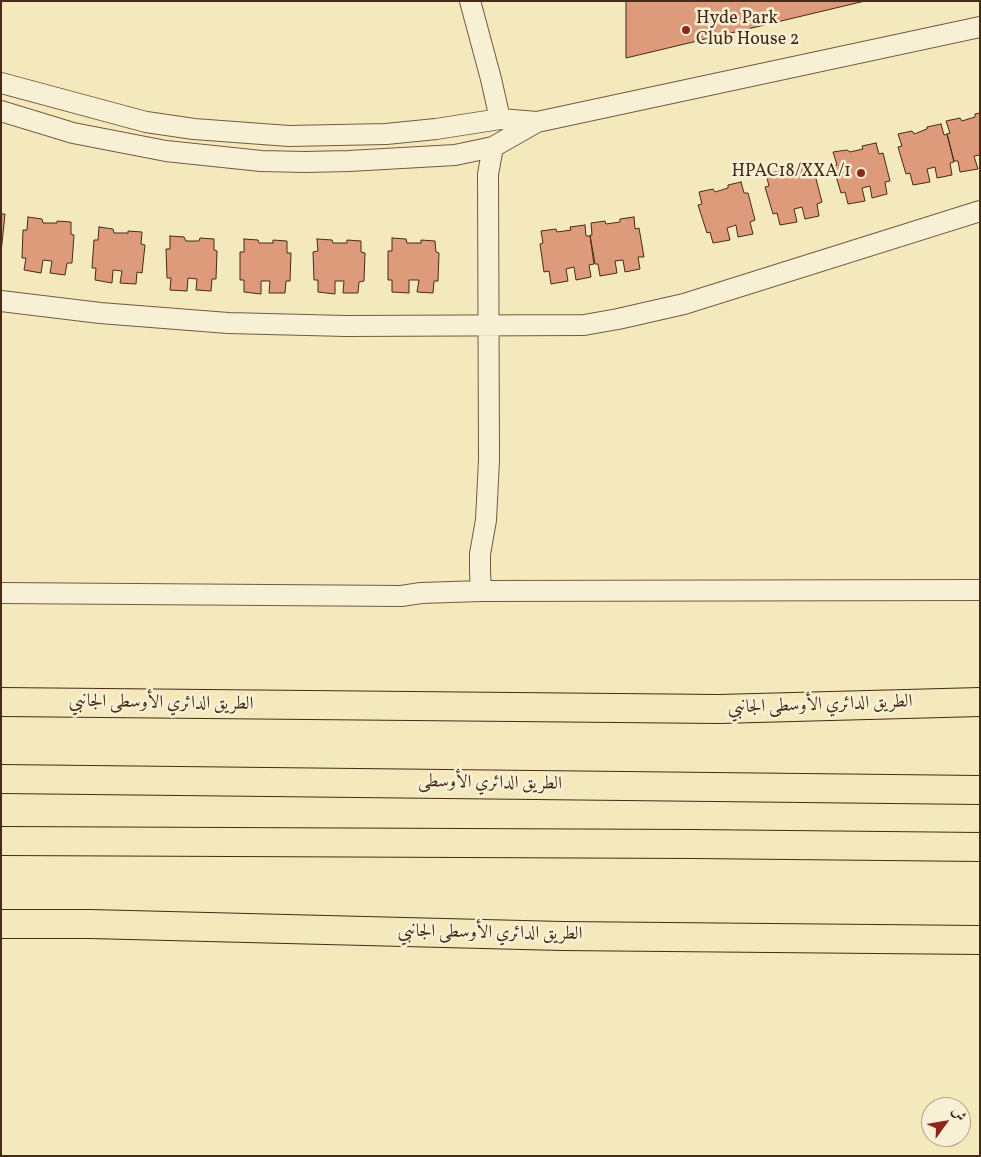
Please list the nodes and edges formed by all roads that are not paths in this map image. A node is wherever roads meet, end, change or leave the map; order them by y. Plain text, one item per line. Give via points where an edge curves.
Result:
1 (470, 1) edge
2 (980, 27) edge
3 (1, 83) edge
4 (1, 111) edge
5 (500, 119) junction
6 (537, 122) junction
7 (493, 147) junction
8 (980, 211) edge
9 (1, 301) edge
10 (489, 325) junction
11 (980, 590) edge
12 (481, 591) junction
13 (1, 593) edge
14 (1, 702) edge
15 (980, 702) edge
16 (1, 779) edge
17 (980, 790) edge
18 (1, 841) edge
19 (980, 847) edge
20 (1, 924) edge
21 (980, 940) edge

1 - 5 street
2 - 6 street
3 - 5 street via 146,122 289,136 386,134
4 - 7 street via 73,133 120,143 251,160 349,161 455,155
5 - 6 street
6 - 7 street
7 - 10 street via 488,174
8 - 10 street via 653,312 584,325
9 - 10 street via 228,324
10 - 12 street via 489,460 486,520 480,554
11 - 12 street
12 - 13 street via 401,596
14 - 15 highway, الطريق الدائري الأوسطى الجانبي via 719,709
16 - 17 highway, الطريق الدائري الأوسطى
18 - 19 highway
20 - 21 highway, الطريق الدائري الأوسطى الجانبي via 562,936

